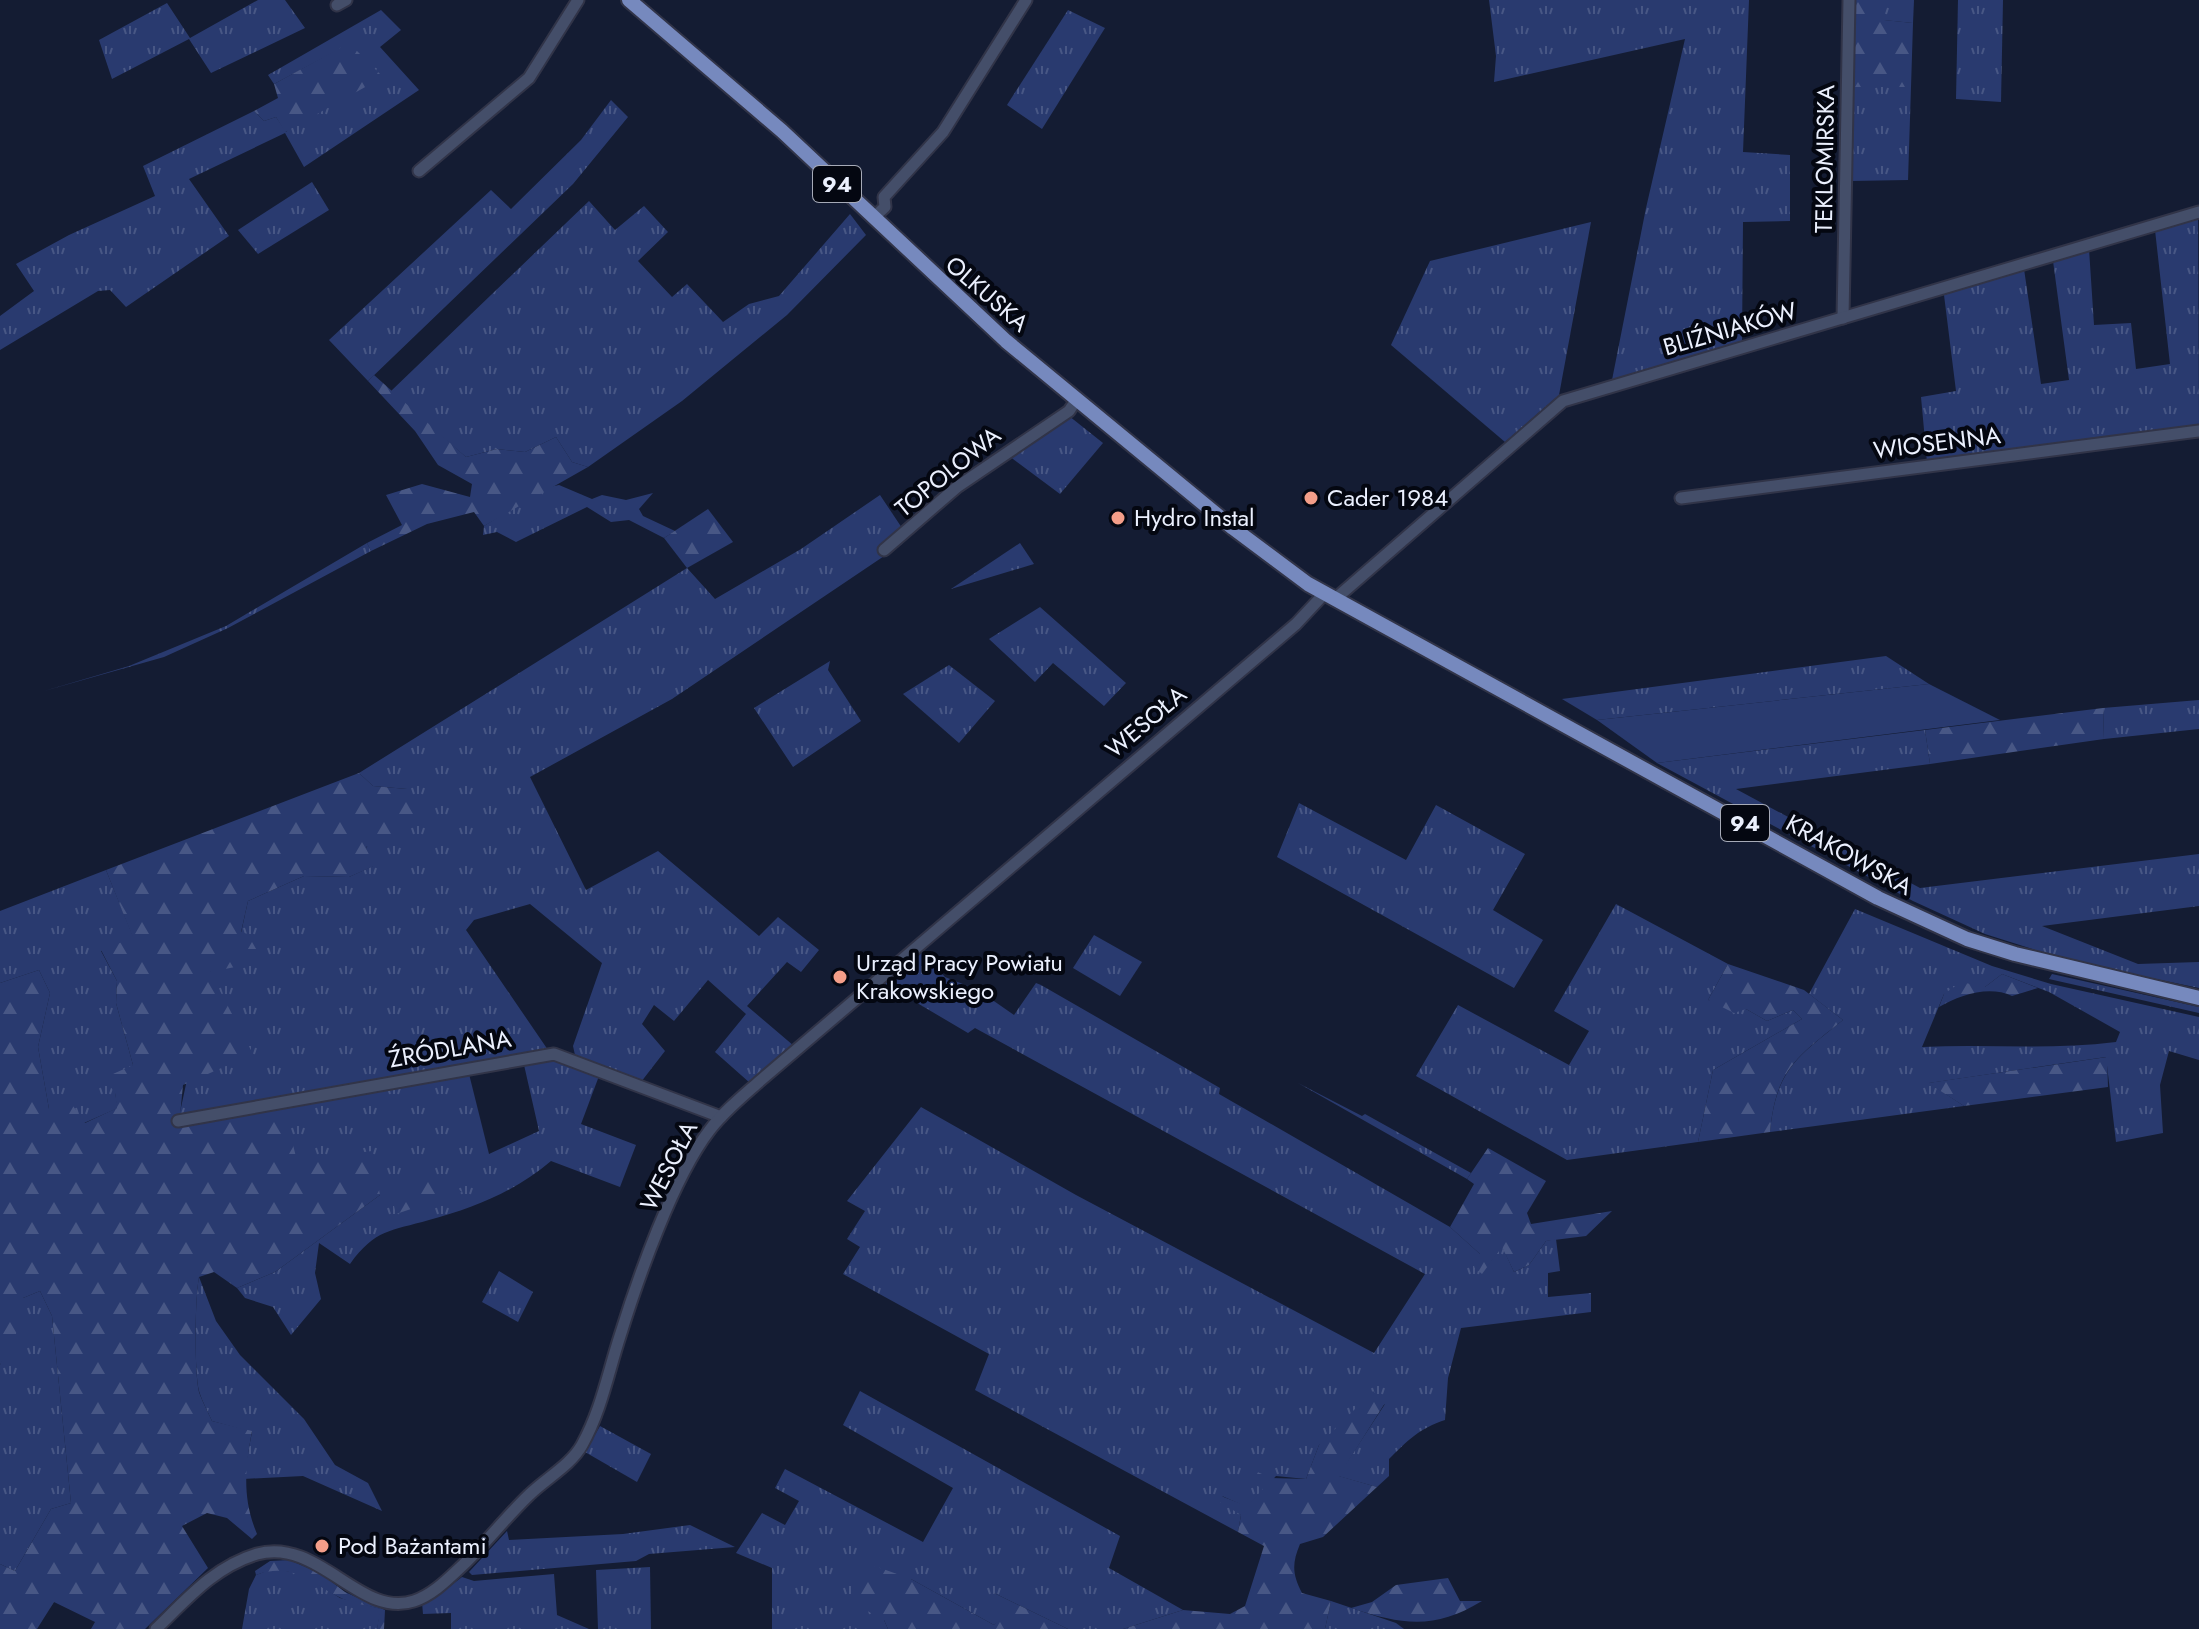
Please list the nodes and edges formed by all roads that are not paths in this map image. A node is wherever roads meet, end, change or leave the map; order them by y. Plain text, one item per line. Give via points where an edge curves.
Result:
1 (578, 0) edge
2 (629, 0) edge
3 (1026, 0) edge
4 (1849, 0) edge
5 (419, 171) dead end
6 (2199, 212) edge
7 (873, 218) junction
8 (1843, 318) junction
9 (1077, 399) junction
10 (2199, 431) edge
11 (1681, 498) dead end
12 (884, 550) dead end
13 (1329, 597) junction
14 (2199, 998) edge
15 (721, 1117) junction
16 (178, 1121) dead end
17 (156, 1629) edge

1 - 5 street via 529,78
2 - 7 main road, OLKUSKA / 94 via 782,131
3 - 7 street via 943,132 896,180 884,197 885,207
4 - 8 street, TEKLOMIRSKA
6 - 8 street, BLIŹNIAKÓW
7 - 9 main road, OLKUSKA / 94 via 952,294
8 - 13 street, BLIŹNIAKÓW via 1563,401
9 - 12 street, TOPOLOWA via 1069,411 957,487
9 - 13 main road, OLKUSKA / 94 via 1233,528
10 - 11 street, WIOSENNA
13 - 14 main road, KRAKOWSKA / 94 via 1890,904 2015,954
13 - 15 street, WESOŁA
15 - 16 street, ŹRÓDLANA via 554,1054
15 - 17 street, WESOŁA via 688,1167 638,1281 582,1446 464,1564 412,1602 383,1601 292,1553 257,1554 200,1584

